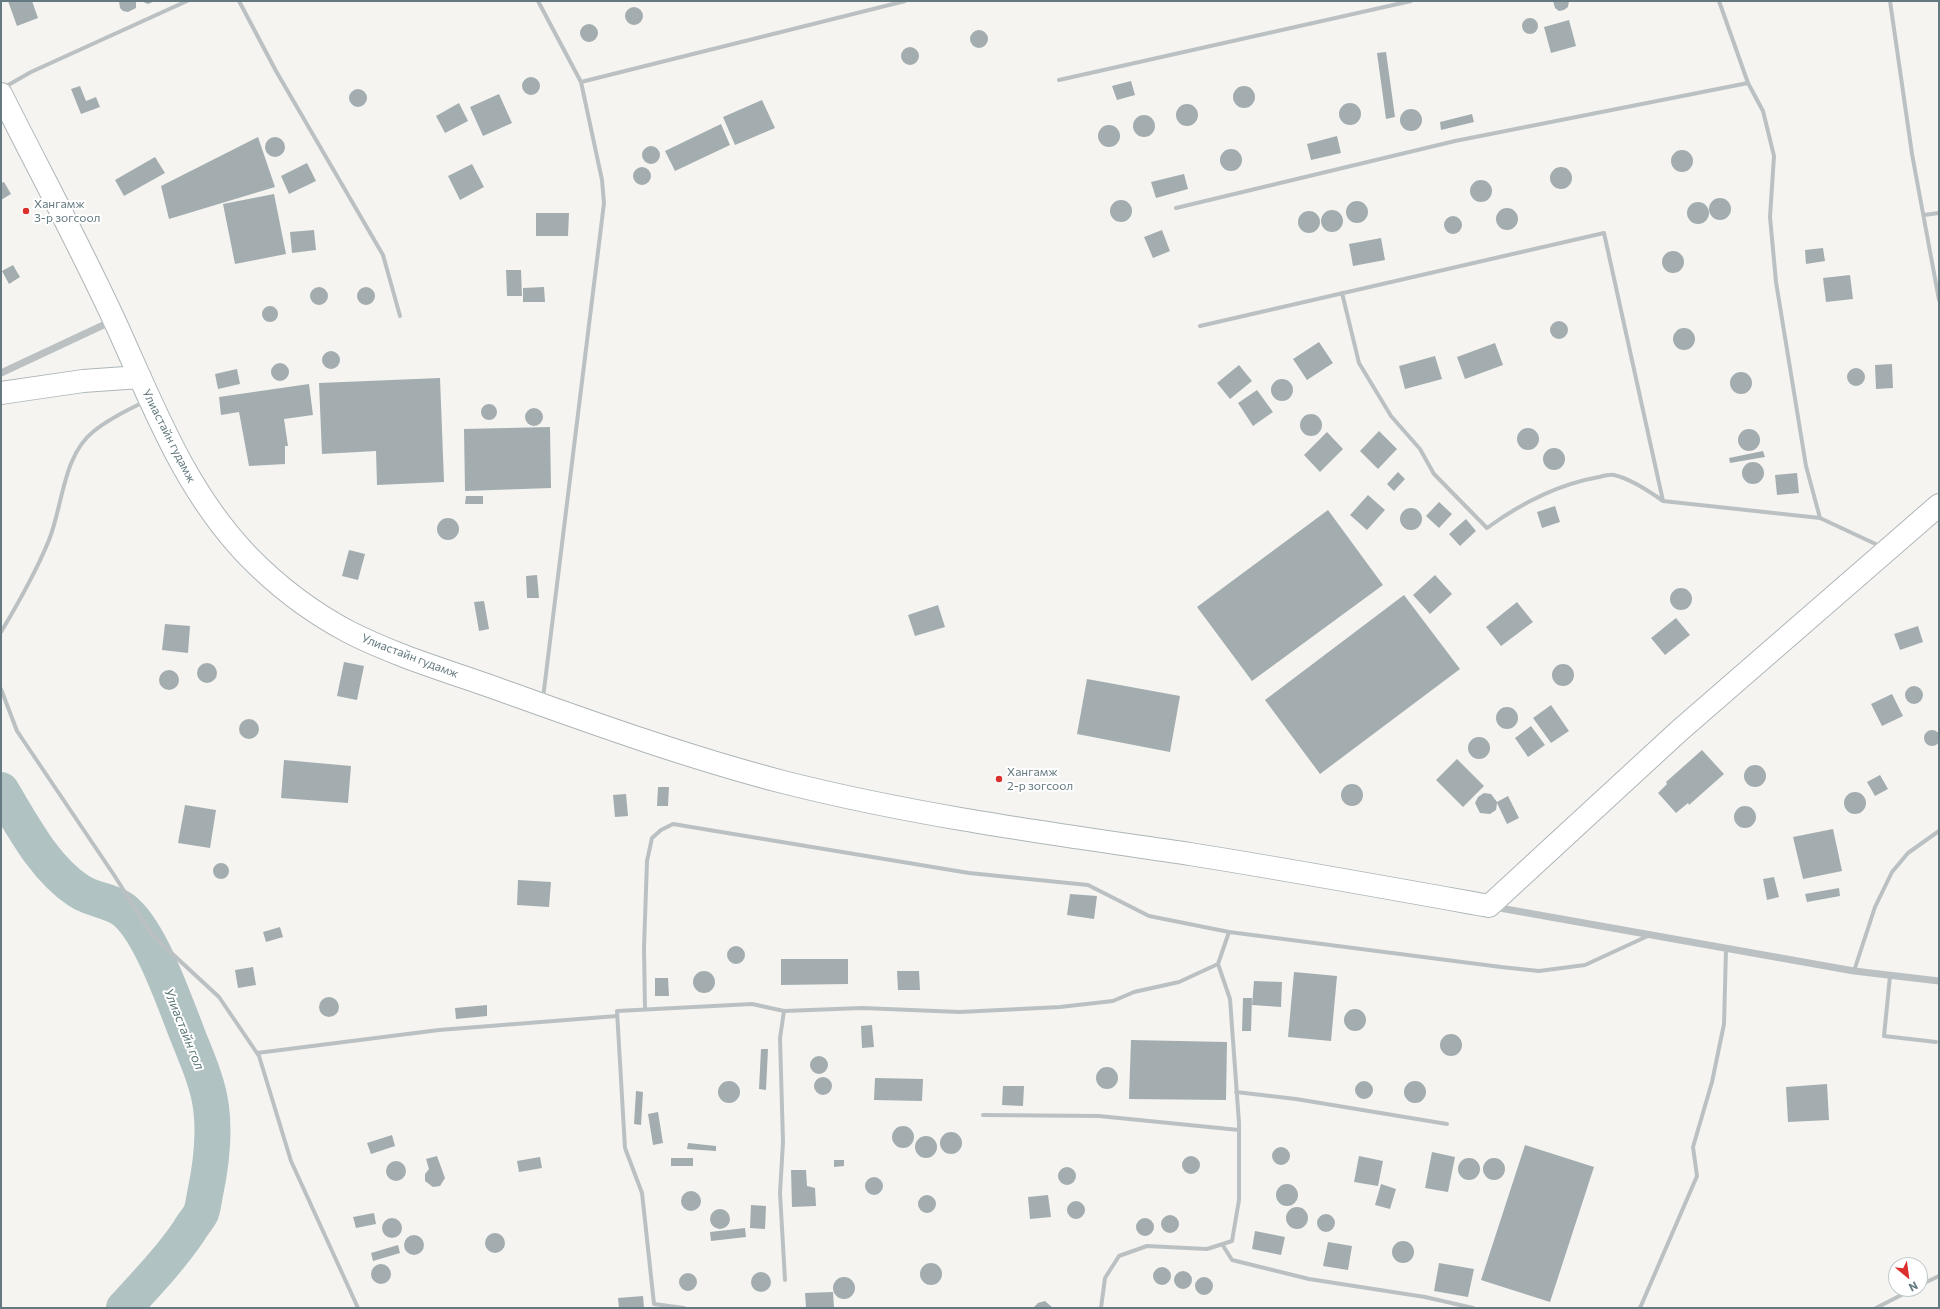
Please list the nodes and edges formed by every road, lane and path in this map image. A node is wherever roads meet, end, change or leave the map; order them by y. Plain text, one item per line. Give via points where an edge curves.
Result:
1 (187, 1) edge
2 (239, 1) edge
3 (538, 1) edge
4 (904, 1) edge
5 (1411, 1) edge
6 (1719, 1) edge
7 (1890, 1) edge
8 (1059, 80) dead end
9 (581, 82) junction
10 (1748, 83) junction
11 (1, 89) edge
12 (1, 94) edge
13 (1176, 208) dead end
14 (1939, 213) edge
15 (1924, 216) junction
16 (1342, 293) junction
17 (1939, 300) edge
18 (400, 316) dead end
19 (114, 320) junction
20 (1200, 326) dead end
21 (15, 366) junction
22 (1, 367) edge
23 (1, 373) edge
24 (140, 377) junction
25 (1, 394) edge
26 (150, 400) junction
27 (1663, 501) junction
28 (1939, 505) edge
29 (1820, 518) junction
30 (1888, 549) junction
31 (1, 632) edge
32 (1, 689) edge
33 (542, 705) junction
34 (1939, 831) edge
35 (1489, 906) junction
36 (1229, 932) junction
37 (1650, 935) junction
38 (1726, 950) junction
39 (1218, 964) junction
40 (1854, 972) junction
41 (1890, 976) junction
42 (1939, 981) edge
43 (645, 1010) junction
44 (784, 1011) junction
45 (617, 1016) junction
46 (1936, 1042) dead end
47 (257, 1053) junction
48 (1236, 1092) junction
49 (983, 1115) dead end
50 (1447, 1124) dead end
51 (1239, 1130) junction
52 (1222, 1244) junction
53 (1939, 1276) edge
54 (785, 1280) dead end
55 (1928, 1282) edge
56 (1897, 1297) edge
57 (358, 1308) edge
58 (684, 1308) edge
59 (1101, 1308) edge
60 (1473, 1308) edge
61 (1640, 1308) edge
62 (1876, 1308) edge

1 - 11 street via 31,72
2 - 18 street via 276,71 383,255
3 - 9 street
4 - 9 street
5 - 8 street
6 - 10 street
7 - 15 street via 1912,154
9 - 33 street via 602,180 604,203
10 - 13 street via 1455,141
10 - 29 street via 1763,111 1774,156 1770,217 1776,282 1806,466
12 - 19 main road, Улиастайн гудамж
14 - 15 street
15 - 17 street
16 - 20 street
16 - 27 street via 1359,363 1391,416 1420,449 1434,474 1487,528 1551,491 1578,480 1613,474 1645,489
16 - 27 street via 1604,233
19 - 21 street
19 - 24 main road, Улиастайн гудамж
21 - 22 street
21 - 23 street
24 - 25 main road via 83,381
24 - 26 main road, Улиастайн гудамж
26 - 31 street via 120,414 93,432 76,453 50,539 23,596
26 - 33 main road, Улиастайн гудамж via 198,494 222,527 247,555 310,609 350,633
27 - 29 street
28 - 30 main road
29 - 30 street
30 - 35 main road via 1679,731
32 - 47 street via 18,731 152,935 219,997
33 - 35 main road, Улиастайн гудамж via 781,781 886,806 1203,856
34 - 40 street via 1908,853 1892,872 1875,907
35 - 37 street
36 - 37 street via 1539,971 1585,965
36 - 39 street
36 - 43 street via 1149,916 1088,885 969,873 673,824 652,838 647,861
37 - 38 street
38 - 40 street
38 - 61 street via 1724,1024 1712,1082 1692,1147 1696,1176
39 - 44 street via 1179,982 1134,992 1113,1001 1060,1007 960,1012 862,1008
39 - 48 street via 1230,999
40 - 41 street
41 - 42 street
41 - 46 street via 1884,1036
43 - 44 street via 752,1004
43 - 45 street via 617,1011
44 - 54 street via 780,1038 783,1142 780,1193
45 - 47 street via 439,1030
45 - 58 street via 625,1148 642,1193 654,1304
47 - 57 street via 291,1161
48 - 50 street via 1296,1099
48 - 51 street
49 - 51 street via 1099,1116
51 - 52 street via 1239,1200 1232,1241
52 - 59 street via 1207,1249 1147,1246 1119,1256 1105,1278
52 - 60 street via 1232,1260 1310,1279 1424,1297
53 - 55 street
56 - 62 street

